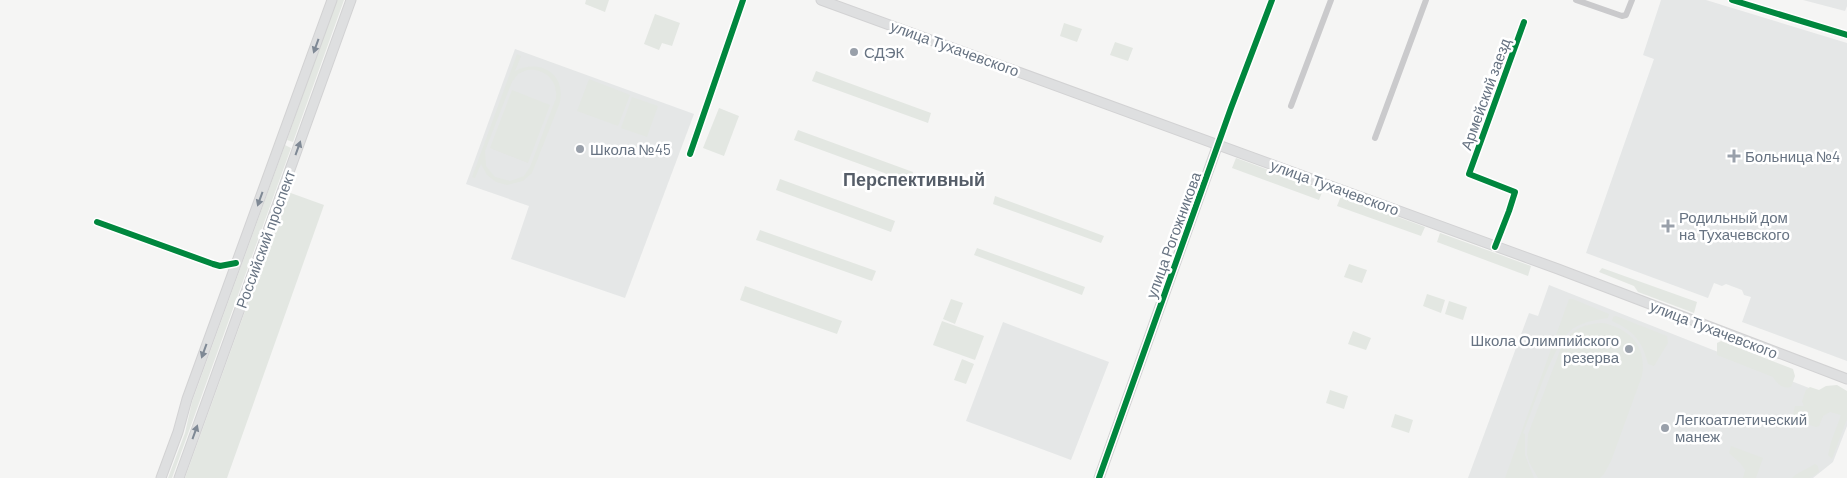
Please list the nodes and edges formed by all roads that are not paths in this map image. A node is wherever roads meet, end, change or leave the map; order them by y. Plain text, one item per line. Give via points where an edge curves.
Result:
1 (332, 0) edge
2 (351, 0) edge
3 (744, 0) edge
4 (821, 0) edge
5 (1272, 0) edge
6 (1331, 0) edge
7 (1426, 0) edge
8 (1576, 0) edge
9 (1632, 0) edge
10 (1732, 0) edge
11 (1524, 22) dead end
12 (1847, 35) edge
13 (1291, 106) dead end
14 (1375, 138) dead end
15 (1218, 144) junction
16 (690, 154) dead end
17 (96, 222) dead end
18 (1495, 247) junction
19 (236, 263) junction
20 (1847, 379) edge
21 (161, 478) edge
22 (179, 478) edge
23 (1099, 478) edge

1 -> 19 main road, Российский проспект
22 -> 2 main road, Российский проспект
3 - 16 street
4 - 15 main road, улица Тухачевского
5 - 15 street, улица Рогожникова
6 - 13 street
7 - 14 street
8 - 9 street via 1622,16 1626,15
10 - 12 street
11 - 18 street, Армейский заезд via 1469,174 1515,192
15 - 18 main road, улица Тухачевского
15 - 23 main road, улица Рогожникова
17 - 19 street via 213,264
18 - 20 main road, улица Тухачевского
19 -> 21 main road, Российский проспект

